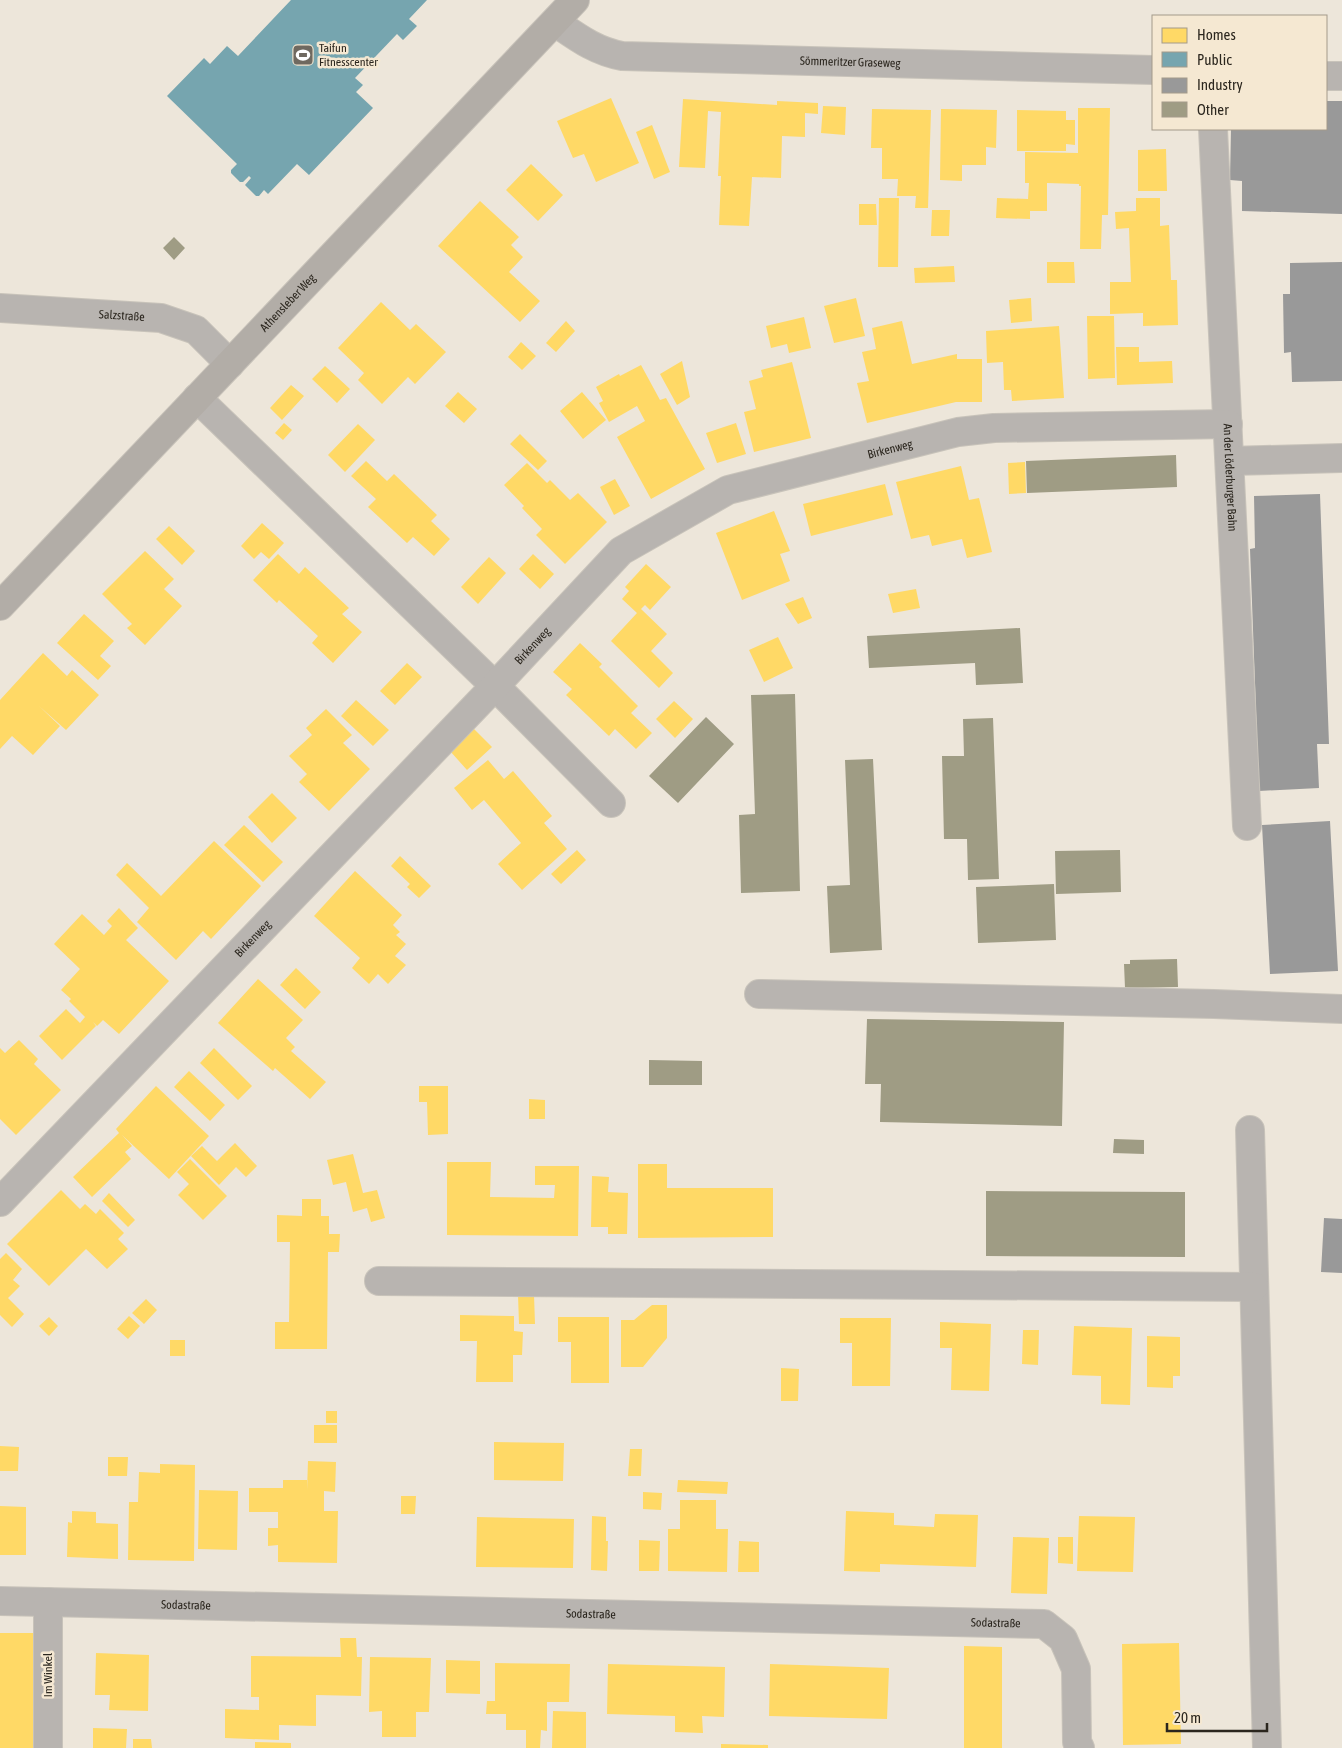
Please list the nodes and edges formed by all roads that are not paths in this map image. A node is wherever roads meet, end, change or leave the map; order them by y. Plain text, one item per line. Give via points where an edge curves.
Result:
1 (575, 0) edge
2 (555, 22) junction
3 (1152, 70) edge
4 (1327, 76) edge
5 (1342, 76) edge
6 (1213, 130) edge
7 (0, 308) edge
8 (230, 364) junction
9 (197, 398) junction
10 (1228, 424) junction
11 (1342, 458) edge
12 (1230, 461) junction
13 (0, 606) edge
14 (495, 686) junction
15 (611, 803) dead end
16 (1247, 826) dead end
17 (759, 994) dead end
18 (1342, 1010) edge
19 (1250, 1130) dead end
20 (2, 1196) edge
21 (379, 1281) dead end
22 (1254, 1287) junction
23 (0, 1601) edge
24 (48, 1602) junction
25 (48, 1748) edge
26 (1080, 1748) edge
27 (1267, 1748) edge

1 - 2 main road, Athensleber Weg
2 - 3 street, Sömmeritzer Graseweg via 584,43 622,56
2 - 8 main road, Athensleber Weg
4 - 5 street
6 - 10 street, An der Löderburger Bahn
7 - 8 street, Salzstraße via 161,318 196,330
8 - 9 main road, Athensleber Weg
9 - 13 main road, Athensleber Weg
9 - 14 street
10 - 12 street, An der Löderburger Bahn
10 - 14 street, Birkenweg via 994,428 958,432 728,490 621,551
11 - 12 street
12 - 16 street, An der Löderburger Bahn
14 - 15 street
14 - 20 street, Birkenweg
17 - 18 street
19 - 22 street
21 - 22 street
22 - 27 street
23 - 24 street, Sodastraße
24 - 25 street, Im Winkel
24 - 26 street, Sodastraße via 1044,1624 1063,1639 1076,1669 1076,1742

